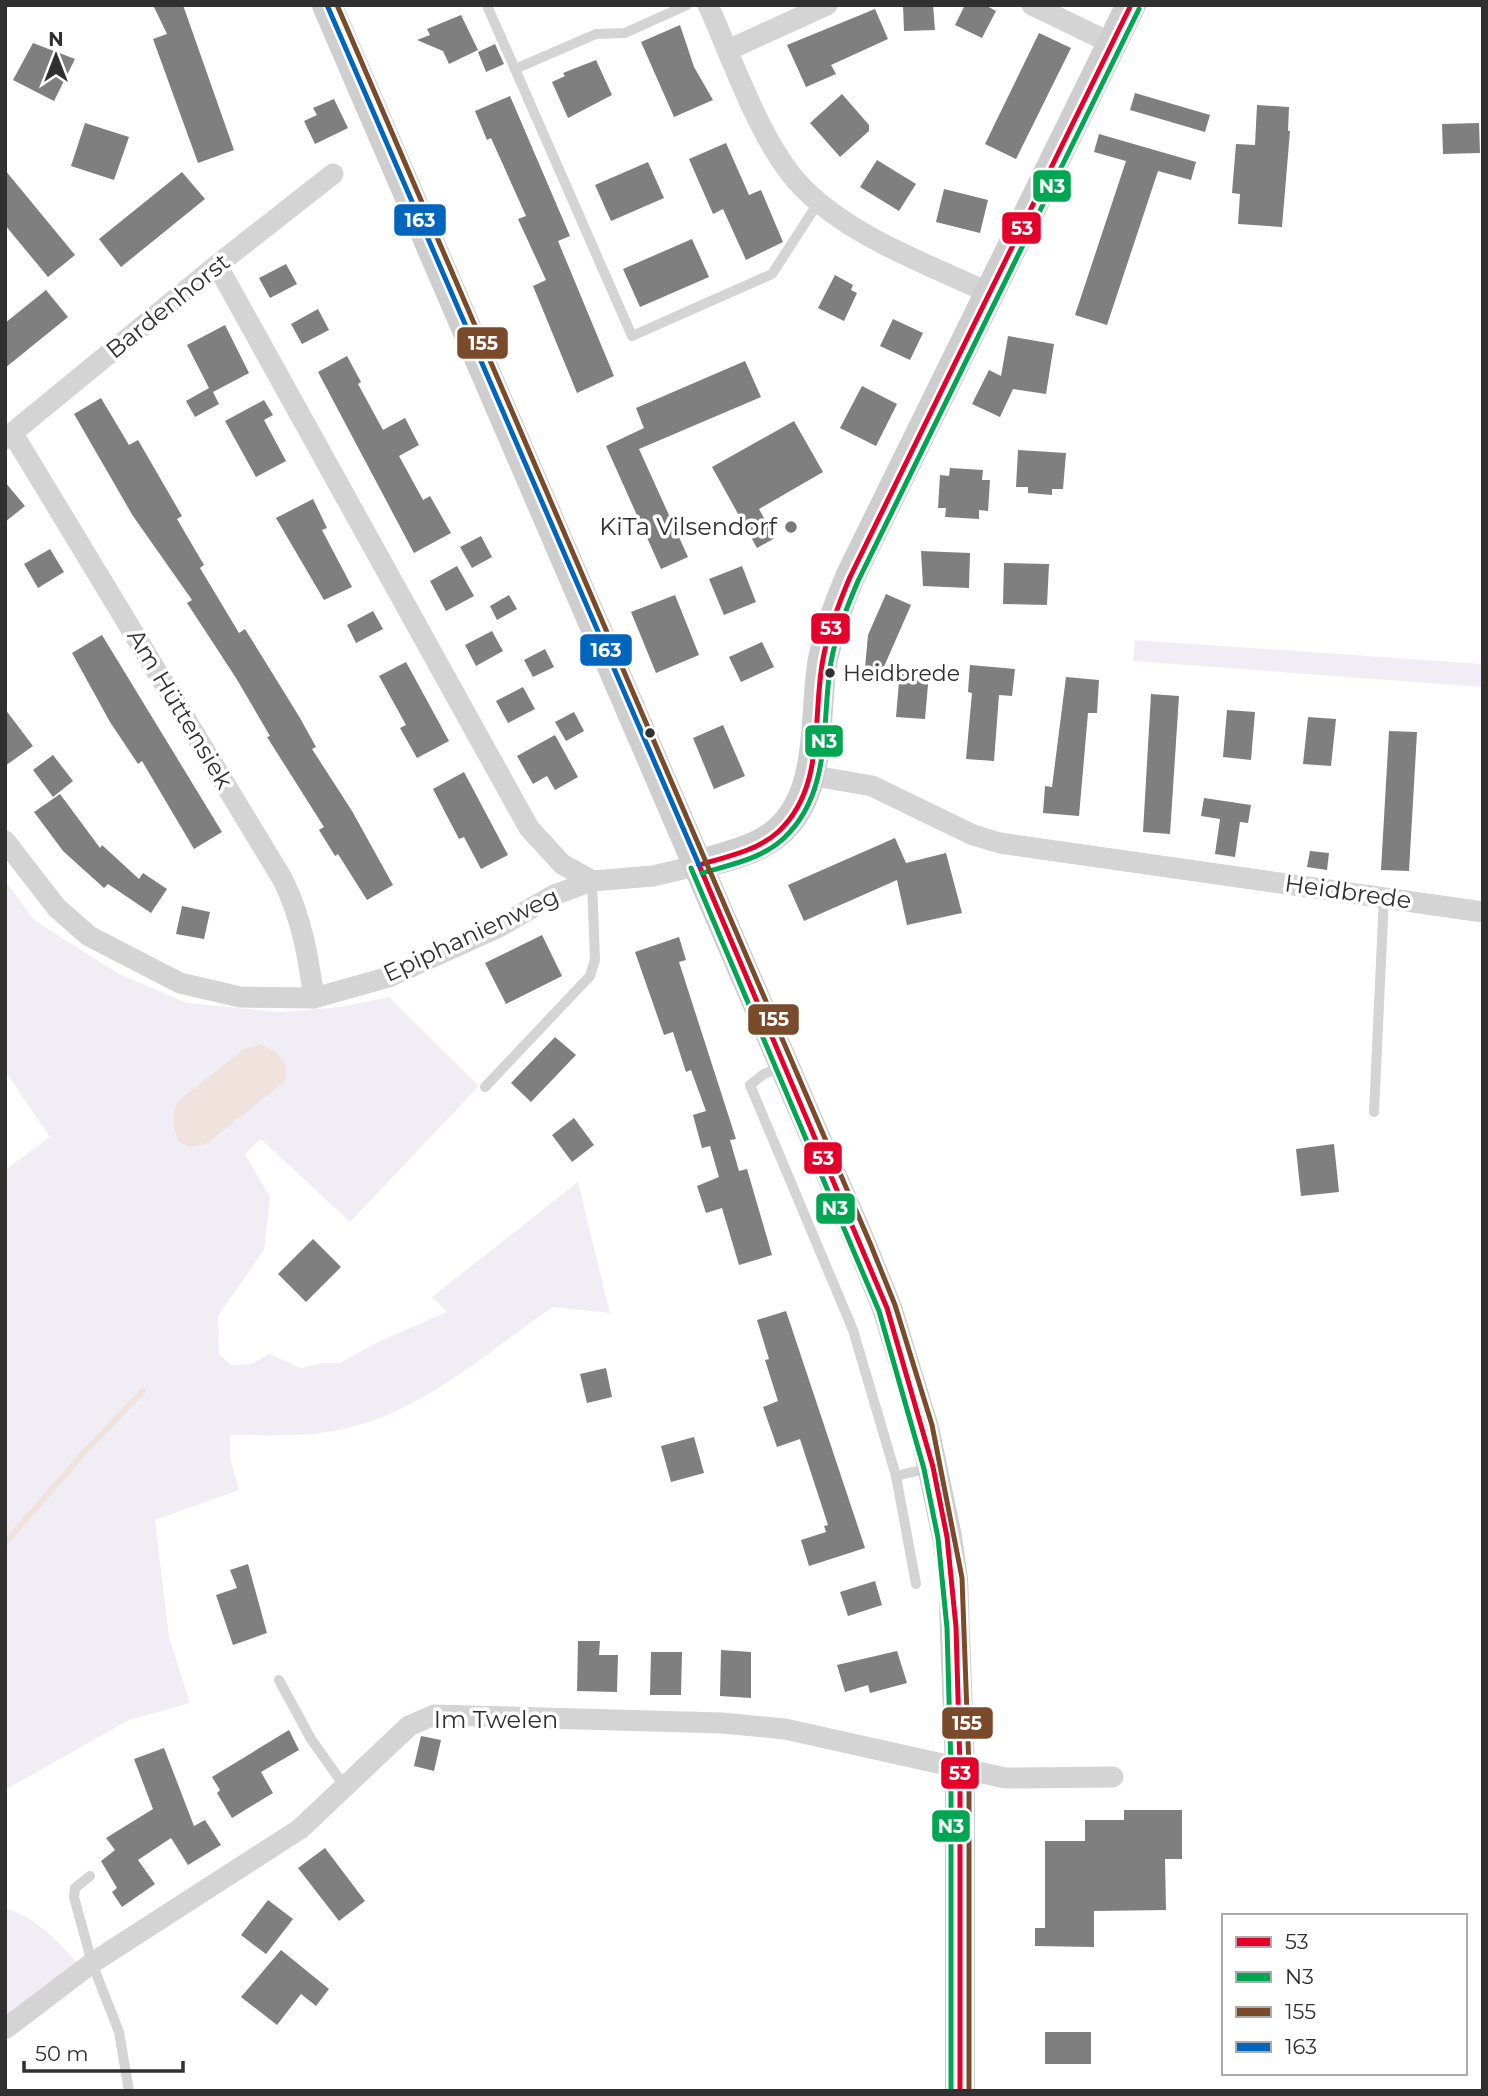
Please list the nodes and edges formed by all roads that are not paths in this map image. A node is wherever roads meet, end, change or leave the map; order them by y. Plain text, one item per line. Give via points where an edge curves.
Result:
1 (327, 5) edge
2 (687, 5) edge
3 (708, 5) edge
4 (827, 5) edge
5 (1032, 5) edge
6 (1131, 5) edge
7 (488, 8) dead end
8 (1113, 44) junction
9 (728, 50) junction
10 (515, 69) junction
11 (333, 174) dead end
12 (818, 203) junction
13 (217, 265) junction
14 (989, 293) junction
15 (9, 436) edge
16 (809, 775) junction
17 (5, 841) edge
18 (699, 865) junction
19 (592, 881) junction
20 (1384, 897) junction
21 (1483, 912) edge
22 (314, 998) junction
23 (785, 1066) junction
24 (485, 1087) dead end
25 (1374, 1112) dead end
26 (933, 1467) junction
27 (896, 1476) junction
28 (916, 1584) dead end
29 (279, 1680) dead end
30 (960, 1768) junction
31 (1113, 1777) dead end
32 (345, 1787) junction
33 (90, 1876) dead end
34 (92, 1963) junction
35 (5, 2029) edge
36 (129, 2091) edge
37 (960, 2091) edge

1 - 18 main road
2 - 10 lane via 625,33 596,34
3 - 9 street
4 - 9 street
5 - 8 street
6 - 8 main road
7 - 10 lane
8 - 14 main road
9 - 12 street via 778,156
10 - 12 lane via 632,336 772,274
11 - 13 street, Bardenhorst
12 - 14 street via 895,248
13 - 15 street, Bardenhorst
13 - 19 street via 529,828 562,864
14 - 16 main road via 841,601 824,656
15 - 22 street, Am Hüttensiek via 284,880 306,940
16 - 18 main road via 799,809 779,832 750,849
16 - 20 street, Heidbrede via 872,786 973,835 1000,843
17 - 22 street, Epiphanienweg via 57,908 89,936 136,963 180,983 240,997
18 - 19 street, Epiphanienweg via 653,876
18 - 23 main road
19 - 22 street, Epiphanienweg via 554,895 499,928 389,977
19 - 24 lane via 595,960 590,976
20 - 21 street, Heidbrede
20 - 25 lane
23 - 26 main road via 887,1308
23 - 27 lane via 750,1085 853,1330
26 - 27 lane
26 - 30 main road via 953,1578
27 - 28 lane
29 - 32 lane via 311,1739
30 - 31 street, Im Twelen via 1005,1778
30 - 32 street, Im Twelen via 785,1729 434,1715 409,1726
30 - 37 main road
32 - 34 street, Im Twelen via 300,1829
33 - 34 lane via 75,1888 74,1896
34 - 35 street, Im Twelen
34 - 36 lane via 119,2032

